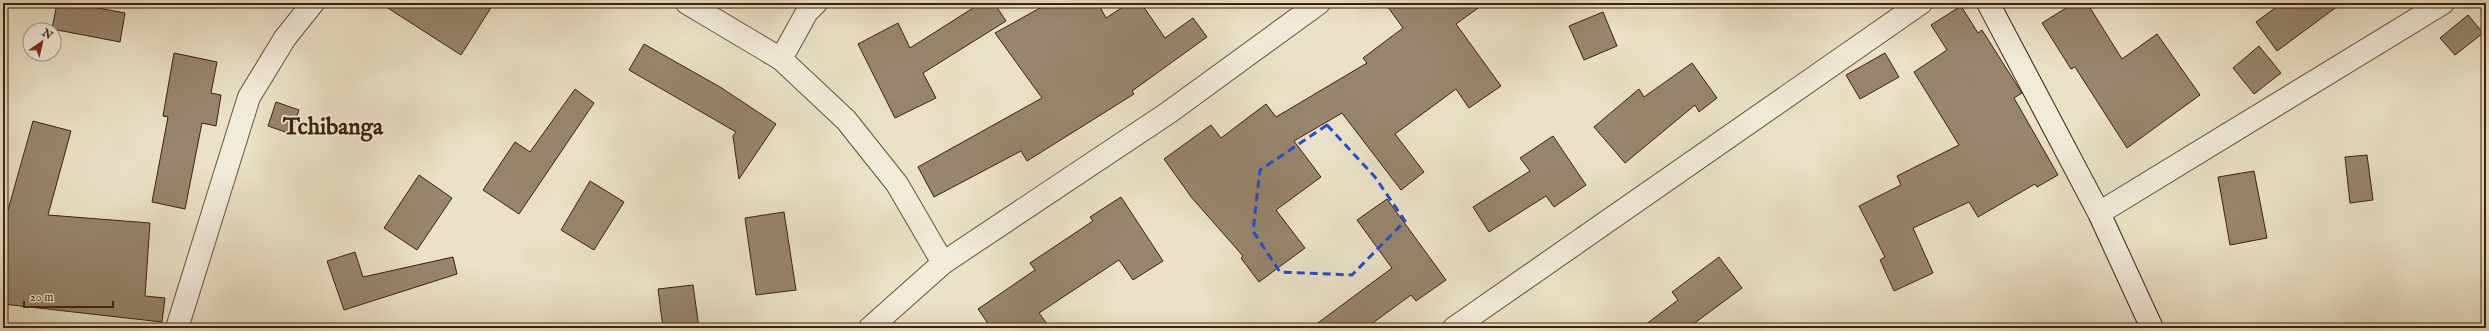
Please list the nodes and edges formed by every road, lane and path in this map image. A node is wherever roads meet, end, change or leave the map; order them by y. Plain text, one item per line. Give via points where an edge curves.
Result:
1 (313, 3) edge
2 (687, 3) edge
3 (816, 3) edge
4 (1319, 3) edge
5 (1921, 3) edge
6 (1988, 3) edge
7 (2443, 3) edge
8 (781, 59) junction
9 (2099, 213) junction
10 (943, 263) junction
11 (177, 328) edge
12 (870, 328) edge
13 (1454, 328) edge
14 (2152, 328) edge

1 - 11 street via 285,38 249,97
2 - 8 street
3 - 8 street via 807,12
4 - 10 street via 1168,113
5 - 13 street
6 - 9 street
7 - 9 street
8 - 10 street via 846,120 897,184
9 - 14 street
10 - 12 street

